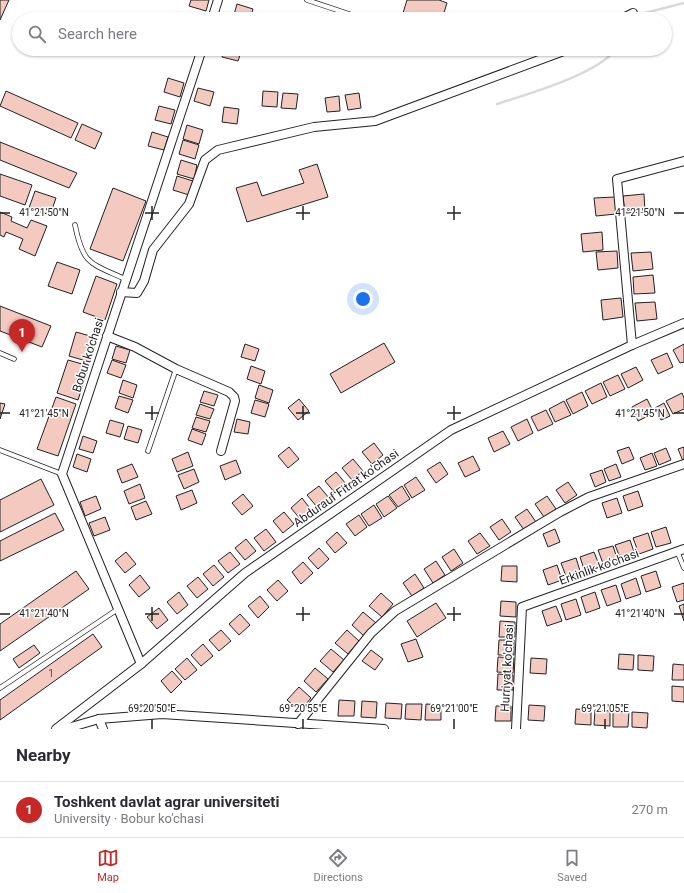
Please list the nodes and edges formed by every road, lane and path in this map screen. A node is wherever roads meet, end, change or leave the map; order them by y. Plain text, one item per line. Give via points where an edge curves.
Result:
1 (218, 0) edge
2 (307, 0) edge
3 (214, 12) edge
4 (343, 12) edge
5 (200, 56) edge
6 (550, 56) edge
7 (684, 161) edge
8 (75, 224) dead end
9 (125, 279) junction
10 (121, 292) junction
11 (684, 323) edge
12 (107, 336) junction
13 (632, 344) junction
14 (0, 353) edge
15 (14, 359) dead end
16 (176, 369) junction
17 (0, 450) edge
18 (221, 450) dead end
19 (148, 451) dead end
20 (684, 464) edge
21 (62, 474) junction
22 (681, 550) edge
23 (684, 568) edge
24 (522, 607) joint
25 (118, 609) junction
26 (141, 664) junction
27 (0, 688) edge
28 (99, 718) junction
29 (298, 724) junction
30 (56, 729) edge
31 (64, 729) edge
32 (103, 729) edge
33 (384, 729) edge
34 (516, 729) edge

1 - 3 street
2 - 4 lane
5 - 9 street, Bobur ko'chasi
6 - 10 street via 375,121 314,127 218,150 205,160 189,204 153,250 144,281 137,293
7 - 13 street via 617,179
8 - 9 lane via 79,245 89,262
9 - 10 street, Bobur ko'chasi
10 - 12 street, Bobur ko'chasi
11 - 13 street, Abdurauf Fitrat ko'chasi
12 - 16 street via 135,347
12 - 21 street, Bobur ko'chasi
13 - 26 street, Abdurauf Fitrat ko'chasi via 451,430 245,573
14 - 15 lane
16 - 18 street via 229,392 234,397
16 - 19 lane
17 - 21 lane
20 - 29 street via 589,497 395,610 371,633
21 - 25 street
22 - 23 lane
22 - 24 street, Erkinlik ko'chasi
24 - 34 street, Hurriyat ko'chasi
25 - 26 street
25 - 27 lane
26 - 30 street, Abdurauf Fitrat ko'chasi
28 - 29 street via 162,714
28 - 31 street
28 - 32 street
29 - 33 street

